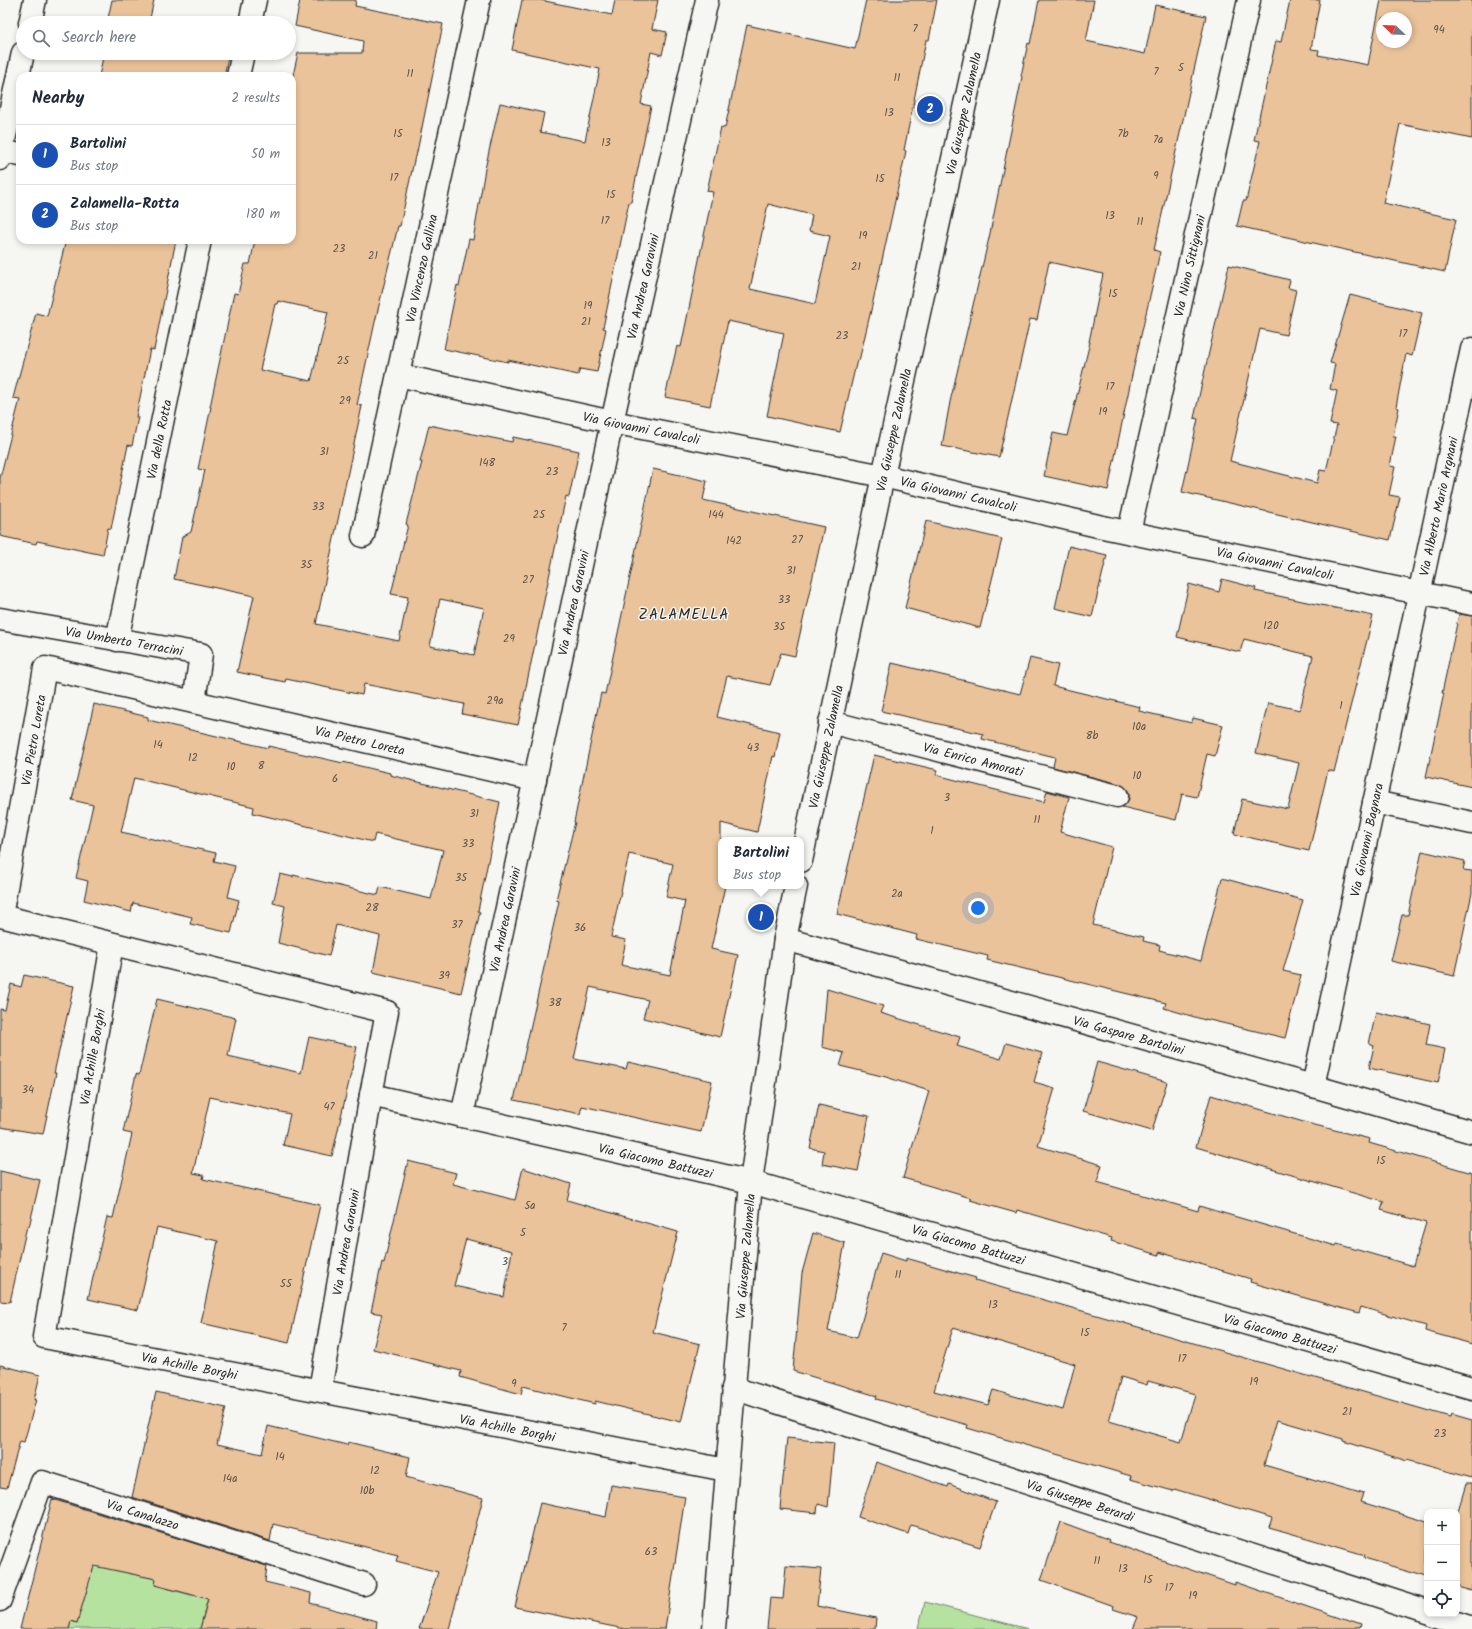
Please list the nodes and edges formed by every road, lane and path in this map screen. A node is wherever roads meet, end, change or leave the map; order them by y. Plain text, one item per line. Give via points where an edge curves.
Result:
1 (35, 0) edge
2 (255, 0) edge
3 (479, 0) edge
4 (707, 0) edge
5 (988, 0) edge
6 (1249, 0) edge
7 (32, 16) edge
8 (252, 16) edge
9 (22, 60) edge
10 (241, 60) edge
11 (20, 72) edge
12 (239, 72) edge
13 (16, 98) edge
14 (7, 155) edge
15 (199, 244) edge
16 (1472, 348) edge
17 (398, 376) junction
18 (612, 422) junction
19 (883, 476) junction
20 (1129, 532) junction
21 (363, 536) dead end
22 (1419, 594) junction
23 (1472, 604) edge
24 (0, 619) edge
25 (117, 640) junction
26 (194, 702) junction
27 (830, 722) junction
28 (535, 780) junction
29 (1116, 796) dead end
30 (1374, 802) junction
31 (1472, 823) edge
32 (804, 847) edge
33 (795, 889) edge
34 (785, 939) junction
35 (112, 944) junction
36 (387, 1012) joint
37 (1313, 1086) junction
38 (371, 1095) junction
39 (462, 1116) junction
40 (1472, 1132) edge
41 (751, 1182) junction
42 (733, 1388) junction
43 (1472, 1388) edge
44 (320, 1390) junction
45 (726, 1470) junction
46 (364, 1584) dead end
47 (0, 1600) edge
48 (1424, 1611) edge
49 (1441, 1617) edge
50 (1472, 1627) edge
51 (714, 1629) edge

1 - 7 street
2 - 8 street
3 - 17 street, Via Vincenzo Gallina
4 - 18 street, Via Andrea Garavini
5 - 19 street, Via Giuseppe Zalamella
6 - 20 street, Via Nino Sittignani
9 - 11 street
10 - 12 street
13 - 14 street
15 - 25 street, Via della Rotta
16 - 22 street, Via Alberto Mario Argnani
17 - 18 street, Via Giovanni Cavalcoli
17 - 21 street, Via Vincenzo Gallina
18 - 19 street, Via Giovanni Cavalcoli
18 - 28 street, Via Andrea Garavini
19 - 20 street, Via Giovanni Cavalcoli
19 - 27 street, Via Giuseppe Zalamella
20 - 22 street, Via Giovanni Cavalcoli
22 - 23 street, Via Giovanni Cavalcoli
22 - 30 street, Via Giovanni Bagnara
24 - 25 street, Via Umberto Terracini
25 - 26 street, Via Umberto Terracini via 201,654
26 - 28 street, Via Pietro Loreta
26 - 35 street, Via Pietro Loreta via 45,668 1,916
27 - 29 street, Via Enrico Amorati
27 - 32 street, Via Giuseppe Zalamella
28 - 39 street, Via Andrea Garavini
30 - 31 street
30 - 37 street, Via Giovanni Bagnara
33 - 34 street, Via Giuseppe Zalamella
34 - 37 street, Via Gaspare Bartolini
34 - 41 street, Via Giuseppe Zalamella
35 - 36 street, Via Pietro Loreta
35 - 44 street, Via Achille Borghi via 44,1337
36 - 38 street, Via Andrea Garavini
37 - 40 street, Via Gaspare Bartolini
38 - 39 street
38 - 44 street, Via Andrea Garavini
39 - 41 street, Via Giacomo Battuzzi
41 - 42 street, Via Giuseppe Zalamella
41 - 43 street, Via Giacomo Battuzzi
42 - 45 street, Via Giuseppe Zalamella
42 - 48 street, Via Giuseppe Berardi
44 - 45 street, Via Achille Borghi
45 - 51 street, Via Giuseppe Zalamella
46 - 47 street, Via Canalazzo via 42,1482
49 - 50 street

